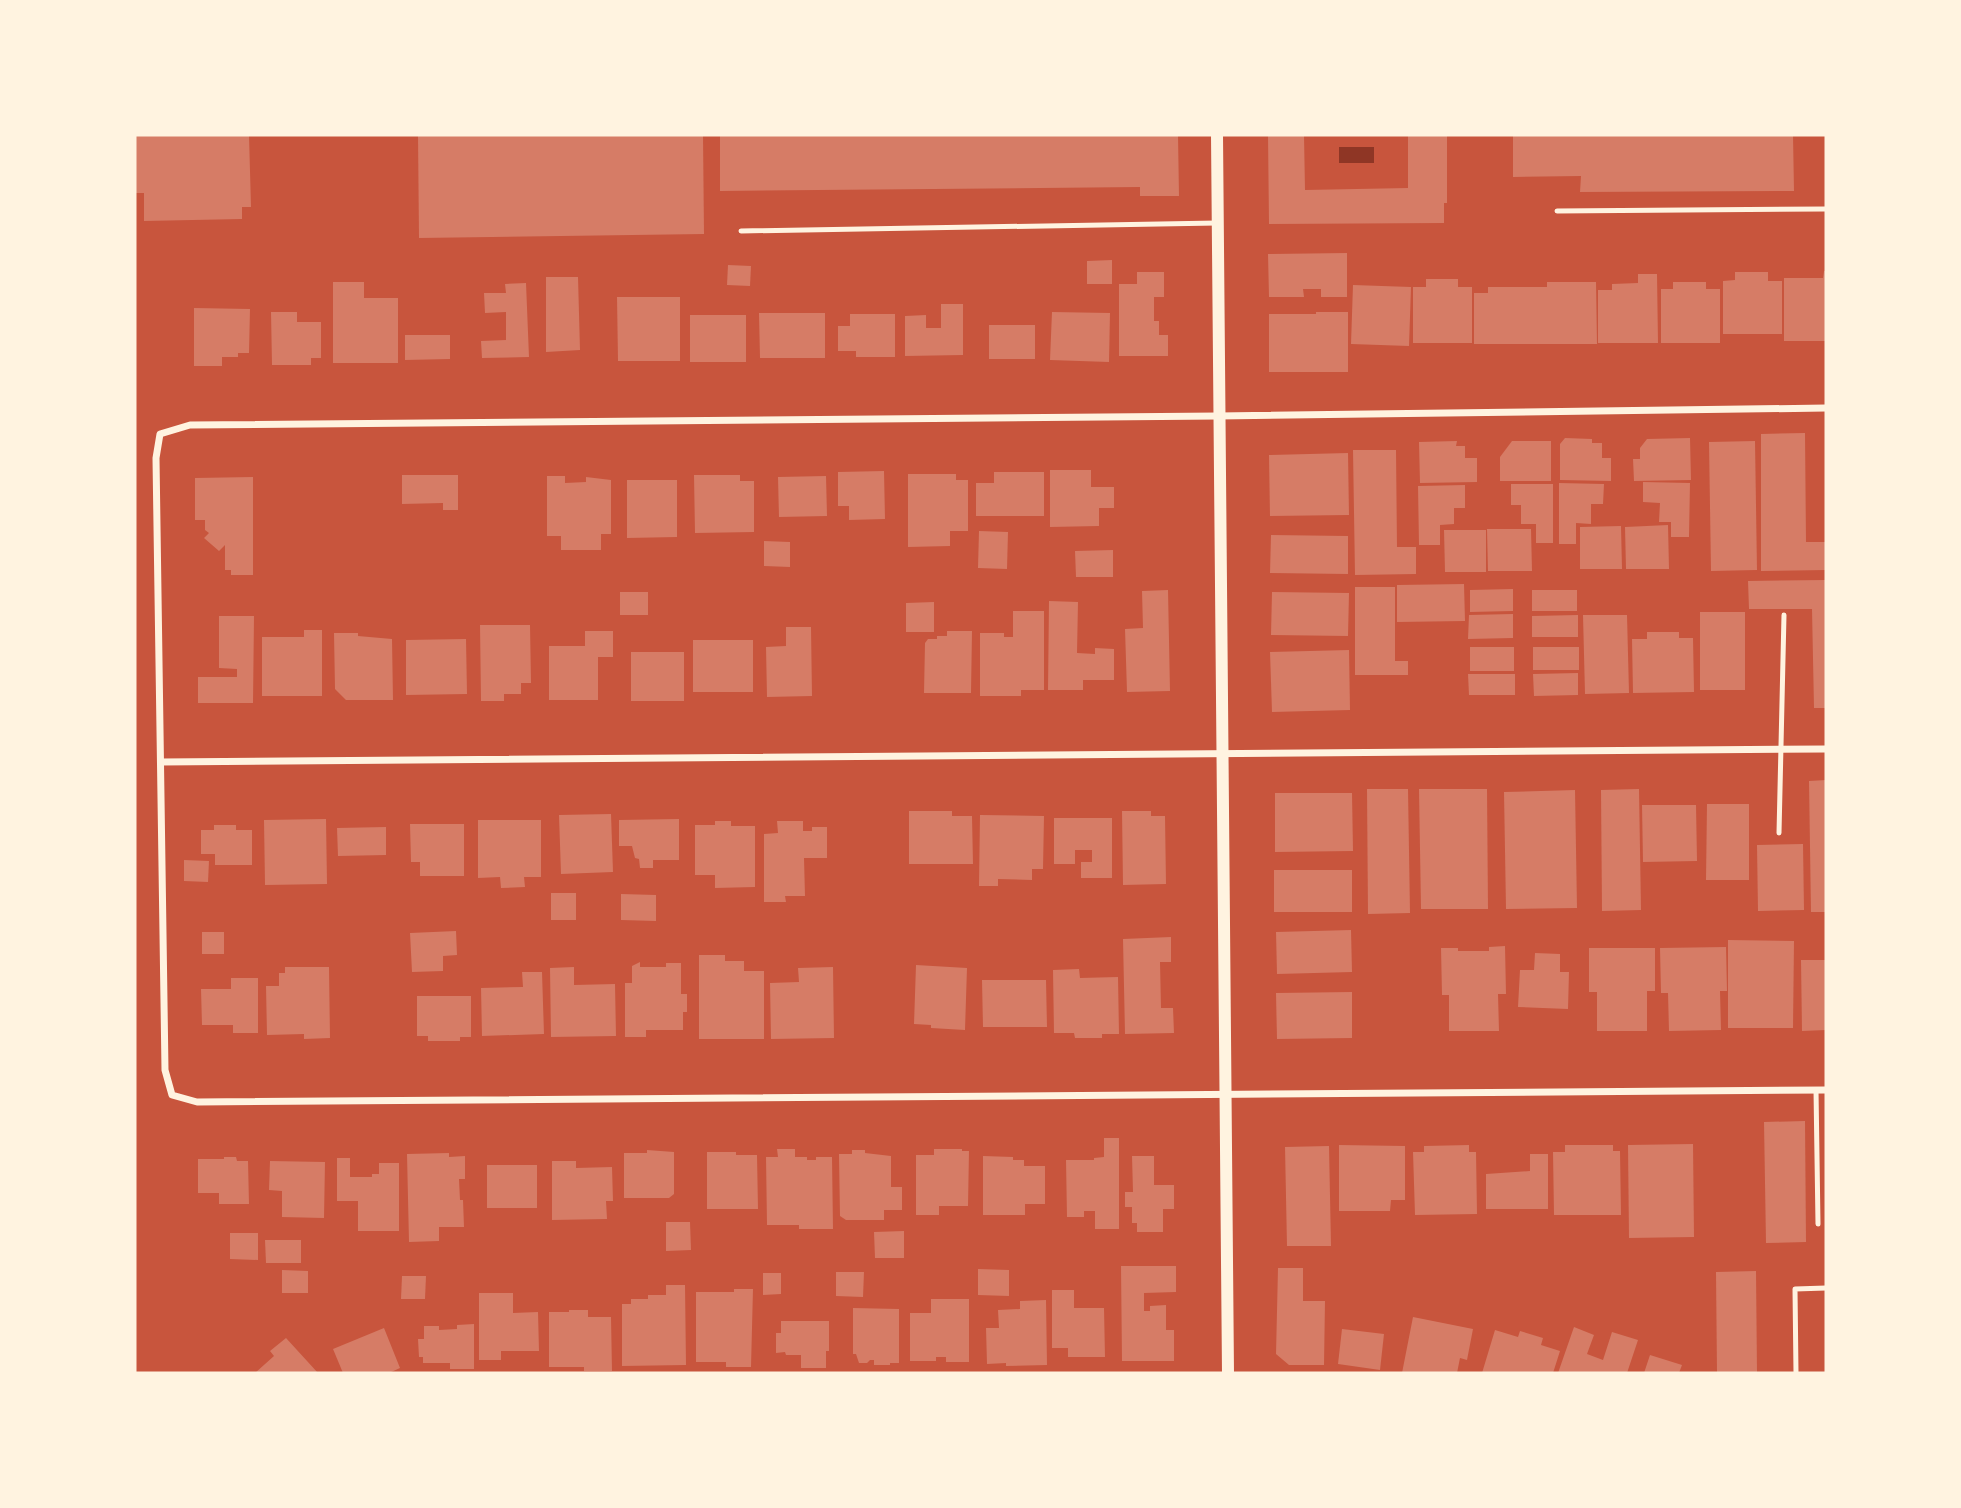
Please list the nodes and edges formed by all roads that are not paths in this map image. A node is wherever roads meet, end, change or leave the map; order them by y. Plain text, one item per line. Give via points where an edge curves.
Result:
1 (1217, 135) edge
2 (1826, 209) edge
3 (1557, 211) dead end
4 (1217, 223) junction
5 (741, 231) dead end
6 (1826, 408) edge
7 (1218, 416) junction
8 (1784, 615) dead end
9 (1781, 749) junction
10 (1826, 749) edge
11 (1222, 752) junction
12 (161, 762) junction
13 (1779, 833) dead end
14 (1816, 1090) junction
15 (1826, 1090) edge
16 (1225, 1093) junction
17 (1818, 1224) dead end
18 (1826, 1288) edge
19 (1228, 1373) edge
20 (1796, 1373) edge

1 - 4 street
2 - 3 lane
4 - 5 lane
4 - 7 street
6 - 7 street
7 - 11 street
7 - 12 street via 190,425 160,434 156,457
8 - 9 lane
9 - 10 street
9 - 11 street
9 - 13 lane
11 - 12 street
11 - 16 street
12 - 16 street via 165,1070 172,1095 211,1102
14 - 15 street
14 - 16 street
14 - 17 lane
16 - 19 street
18 - 20 lane via 1795,1289

